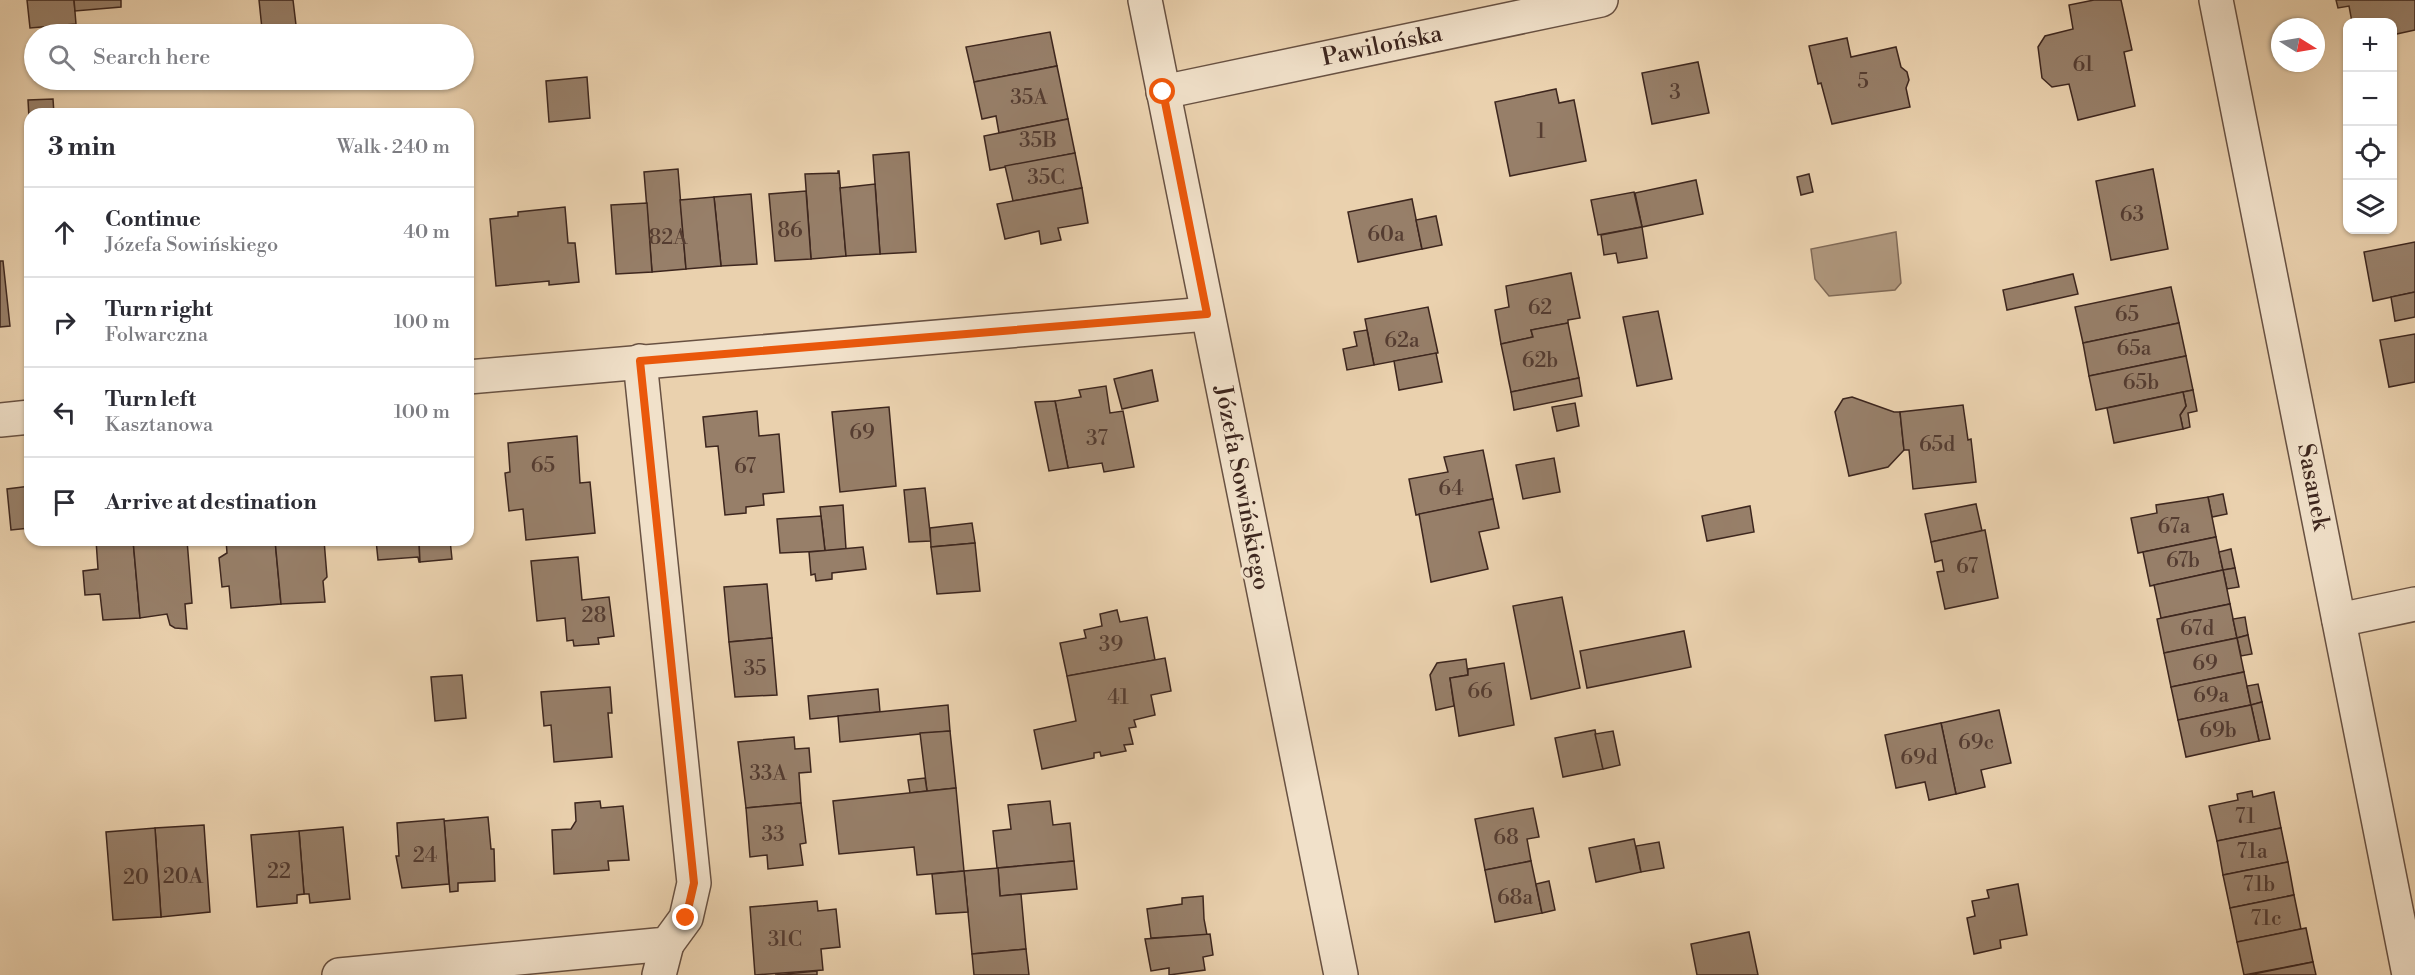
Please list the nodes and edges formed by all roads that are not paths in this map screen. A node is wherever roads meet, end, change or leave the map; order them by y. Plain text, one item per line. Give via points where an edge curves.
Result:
1 (1144, 0) edge
2 (1601, 0) edge
3 (2216, 0) edge
4 (1163, 92) junction
5 (1207, 314) junction
6 (640, 361) junction
7 (474, 376) edge
8 (24, 418) edge
9 (0, 420) edge
10 (2415, 604) edge
11 (2339, 620) junction
12 (663, 960) edge
13 (339, 975) edge
14 (1341, 975) edge
15 (2409, 975) edge

1 - 4 street, Józefa Sowińskiego
2 - 4 street, Pawilońska
3 - 11 street, Sasanek
4 - 5 street, Józefa Sowińskiego
5 - 6 street
5 - 14 street, Józefa Sowińskiego
6 - 7 street
6 - 12 street via 694,883 686,918
8 - 9 street
10 - 11 street
11 - 15 street, Sasanek
12 - 13 street

